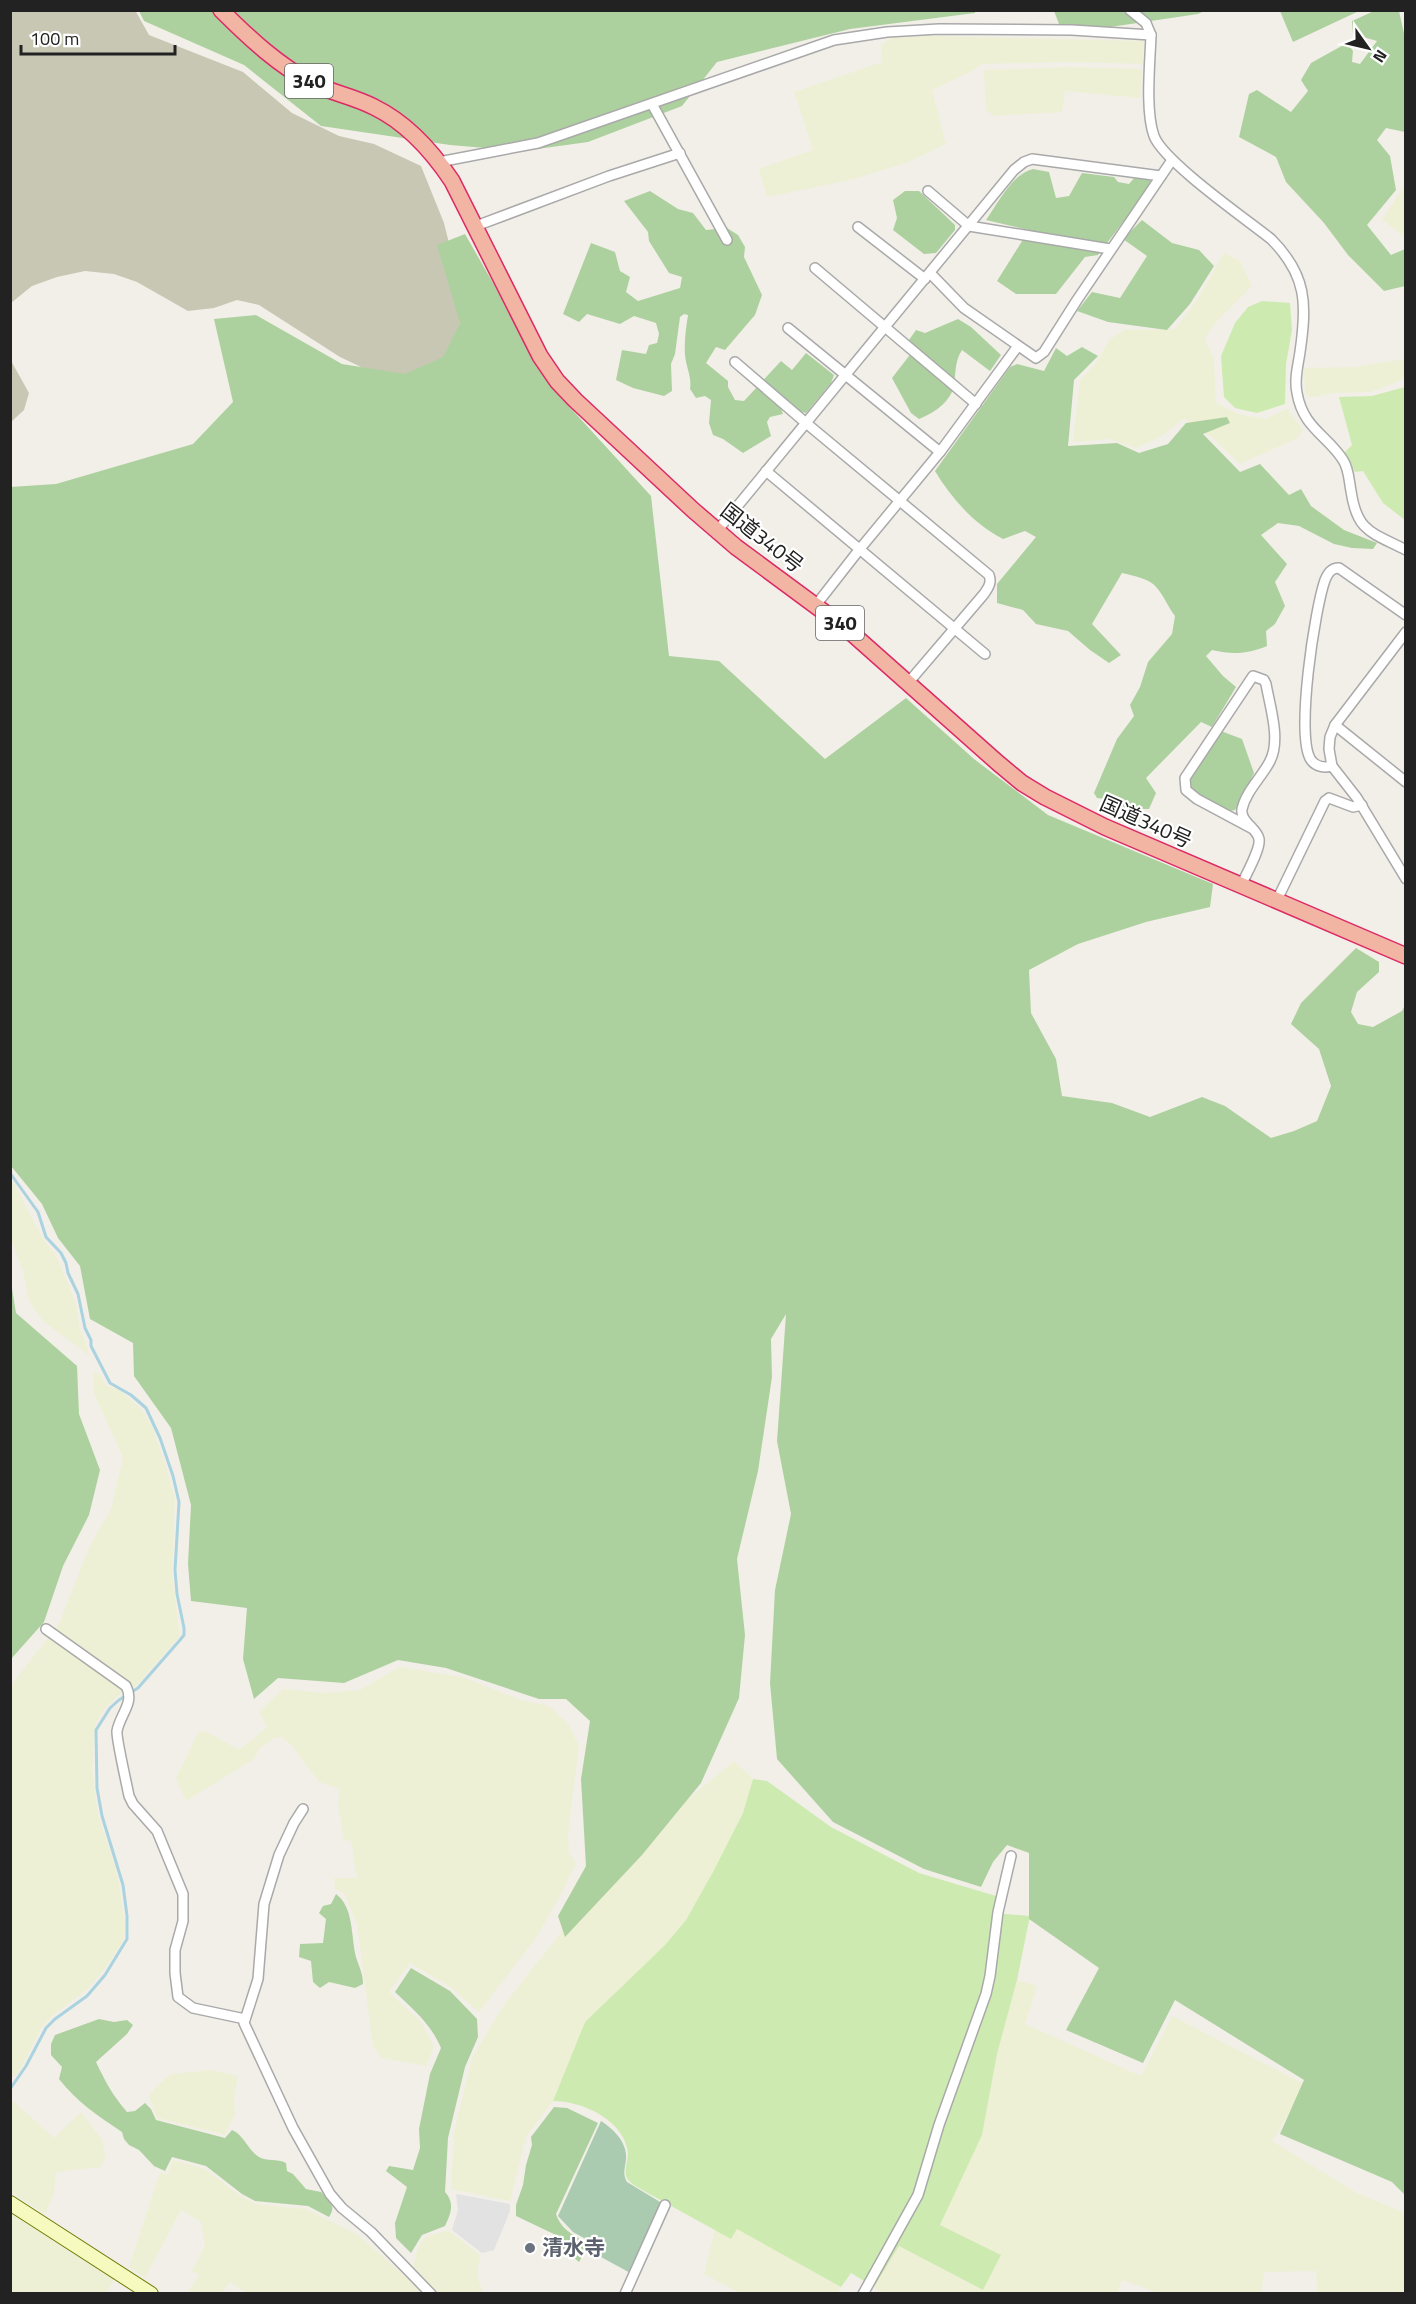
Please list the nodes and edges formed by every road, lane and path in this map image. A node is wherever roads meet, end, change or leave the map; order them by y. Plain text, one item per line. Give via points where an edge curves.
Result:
1 (221, 10) edge
2 (1130, 10) edge
3 (1151, 35) junction
4 (652, 104) junction
5 (680, 153) junction
6 (1172, 160) junction
7 (439, 162) junction
8 (1161, 176) junction
9 (928, 191) dead end
10 (476, 226) junction
11 (969, 226) junction
12 (858, 227) dead end
13 (728, 240) dead end
14 (1110, 249) junction
15 (815, 268) dead end
16 (928, 276) junction
17 (885, 327) junction
18 (788, 328) dead end
19 (1018, 346) junction
20 (735, 362) dead end
21 (845, 375) junction
22 (976, 404) junction
23 (806, 423) junction
24 (940, 452) junction
25 (766, 471) junction
26 (900, 501) junction
27 (717, 531) junction
28 (859, 550) junction
29 (1406, 550) edge
30 (816, 605) junction
31 (1406, 615) edge
32 (953, 628) junction
33 (1406, 632) edge
34 (986, 654) dead end
35 (908, 683) junction
36 (1335, 725) junction
37 (1332, 766) junction
38 (1406, 782) edge
39 (1362, 805) junction
40 (1253, 829) junction
41 (1406, 879) edge
42 (1241, 886) junction
43 (1276, 902) junction
44 (1406, 956) edge
45 (46, 1629) dead end
46 (303, 1809) dead end
47 (1011, 1856) dead end
48 (245, 2019) junction
49 (10, 2203) edge
50 (665, 2205) dead end
51 (151, 2294) edge
52 (431, 2294) edge
53 (625, 2294) edge
54 (862, 2294) edge

1 - 7 highway, 国道340号 / 340 via 244,34 294,72 315,85 374,106 394,118
2 - 3 street via 1146,23
3 - 4 street via 939,28 887,32 834,40
3 - 6 street via 1150,115 1155,137
4 - 5 street
4 - 7 street via 538,143
5 - 10 street
5 - 13 street
6 - 8 street
6 - 29 street via 1271,239 1296,269 1304,320 1296,376 1301,405 1307,420 1343,459 1358,520
7 - 10 highway, 国道340号 / 340
8 - 11 street via 1032,159 1014,170
8 - 14 street
9 - 11 street
10 - 27 highway, 国道340号 / 340 via 540,356 557,381
11 - 14 street
11 - 16 street
12 - 16 street
14 - 19 street via 1044,352 1036,358
15 - 17 street
16 - 17 street
16 - 19 street via 964,308
17 - 21 street
17 - 22 street
18 - 21 street
19 - 22 street
20 - 23 street
21 - 23 street
21 - 24 street
22 - 24 street
23 - 25 street
23 - 26 street
24 - 26 street
25 - 27 street
25 - 28 street
26 - 28 street
26 - 32 street via 989,575 989,587
27 - 30 highway, 国道340号 / 340
28 - 30 street
28 - 32 street
30 - 35 highway, 国道340号 / 340
31 - 37 street via 1339,568 1330,571 1325,580 1309,660 1305,724 1310,759 1316,765
32 - 34 street
32 - 35 street
33 - 36 street
35 - 42 highway, 国道340号 / 340 via 1022,783 1105,827
36 - 37 street via 1329,749
36 - 38 street
37 - 39 street
39 - 41 street
39 - 43 street via 1353,807 1329,798 1326,801
40 - 40 street via 1241,812 1270,761 1275,740 1266,684 1253,676 1185,778 1186,789 1197,799
40 - 42 street via 1259,844
42 - 43 highway, 国道340号 / 340
43 - 44 highway, 国道340号 / 340
45 - 48 street via 129,1691 117,1737 129,1796 157,1831 183,1894 183,1921 175,1950 178,1997 193,2008
46 - 48 street via 279,1855 264,1904 258,1978
47 - 54 street via 986,1994 939,2125 924,2180
48 - 52 street via 292,2128 330,2194
49 - 51 main road
50 - 53 street

